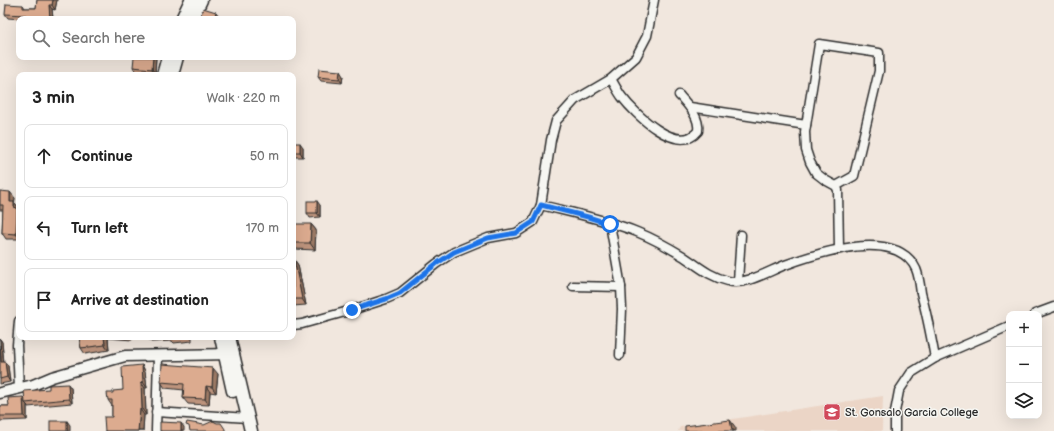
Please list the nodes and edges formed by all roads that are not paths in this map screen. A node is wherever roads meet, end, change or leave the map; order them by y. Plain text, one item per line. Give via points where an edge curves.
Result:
1 (191, 0) edge
2 (202, 0) edge
3 (654, 0) edge
4 (183, 16) edge
5 (194, 16) edge
6 (167, 60) edge
7 (176, 60) edge
8 (164, 72) edge
9 (173, 72) edge
10 (611, 79) junction
11 (679, 95) dead end
12 (690, 107) junction
13 (806, 125) junction
14 (836, 186) junction
15 (541, 205) junction
16 (610, 224) junction
17 (741, 235) dead end
18 (839, 249) junction
19 (738, 281) junction
20 (573, 286) dead end
21 (621, 287) junction
22 (1054, 307) edge
23 (1042, 312) edge
24 (296, 325) edge
25 (1006, 327) edge
26 (17, 340) edge
27 (222, 340) edge
28 (229, 340) edge
29 (228, 354) junction
30 (158, 355) junction
31 (620, 355) dead end
32 (935, 358) junction
33 (19, 388) junction
34 (0, 393) edge
35 (156, 412) junction
36 (244, 418) junction
37 (156, 431) edge
38 (243, 431) edge
39 (251, 431) edge
40 (895, 431) edge

1 - 4 main road
2 - 5 main road
3 - 10 street via 647,36 636,57
6 - 8 main road
7 - 9 main road
10 - 12 street via 622,98 652,126 665,134 681,139 695,136 699,125
10 - 15 street via 575,100 556,121
11 - 12 street
12 - 13 street
13 - 14 street via 806,150 810,162 820,177
13 - 14 street via 819,44 880,53 879,71 854,176
14 - 18 street via 839,198
15 - 16 street
15 - 24 street via 533,222 516,233 488,238 454,252 400,293 352,310
16 - 19 street via 638,232 683,256 705,272 729,282
16 - 21 street
17 - 19 street
18 - 19 street via 785,265 750,280
18 - 32 street via 883,247 901,252 907,257 916,270
20 - 21 street
21 - 31 street
22 - 23 street
25 - 32 street
26 - 33 street
27 - 29 main road
28 - 29 main road
29 - 30 street
29 - 36 main road
30 - 33 street via 126,356
30 - 35 street
32 - 40 street via 911,373 899,390
33 - 34 street
35 - 36 street
35 - 37 street
36 - 38 main road
36 - 39 main road

